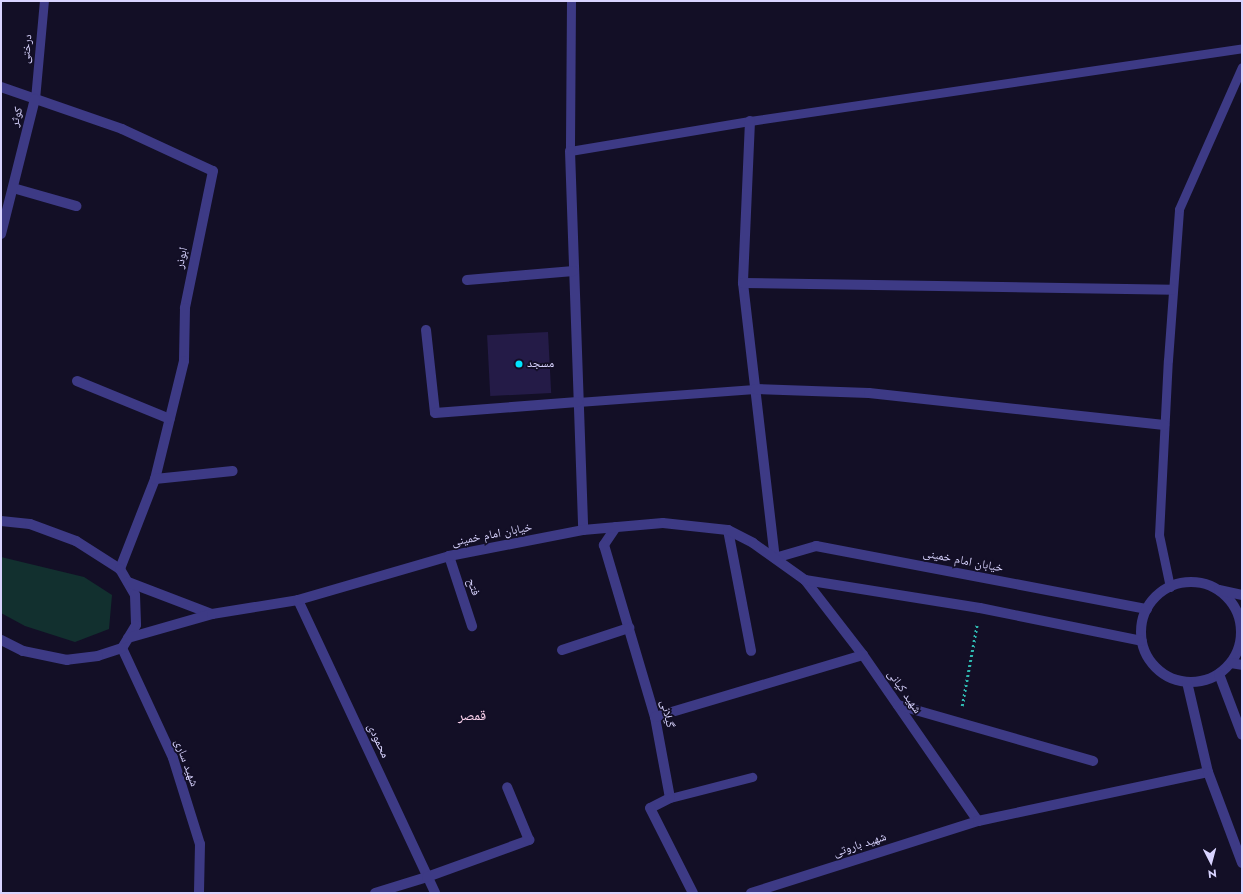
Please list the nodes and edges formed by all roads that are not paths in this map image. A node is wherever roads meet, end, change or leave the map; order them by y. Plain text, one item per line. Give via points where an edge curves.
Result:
1 (44, 1) edge
2 (571, 1) edge
3 (1242, 48) edge
4 (1242, 67) edge
5 (1, 87) edge
6 (35, 99) junction
7 (750, 120) junction
8 (570, 151) junction
9 (13, 188) junction
10 (76, 206) dead end
11 (1, 234) edge
12 (574, 271) junction
13 (467, 280) dead end
14 (743, 283) junction
15 (1173, 290) junction
16 (426, 330) dead end
17 (77, 381) dead end
18 (755, 389) junction
19 (578, 402) junction
20 (170, 419) junction
21 (1164, 425) junction
22 (233, 471) dead end
23 (155, 479) junction
24 (1, 521) edge
25 (616, 527) junction
26 (583, 530) junction
27 (728, 530) junction
28 (449, 556) junction
29 (775, 558) junction
30 (120, 569) junction
31 (805, 580) junction
32 (128, 582) junction
33 (1170, 587) junction
34 (1217, 590) junction
35 (1242, 595) edge
36 (298, 600) junction
37 (1147, 609) junction
38 (212, 614) junction
39 (472, 626) dead end
40 (629, 628) junction
41 (128, 638) junction
42 (1, 640) edge
43 (1142, 641) junction
44 (122, 648) junction
45 (562, 650) dead end
46 (751, 650) dead end
47 (863, 655) junction
48 (1231, 663) junction
49 (1242, 665) edge
50 (1219, 674) junction
51 (1187, 682) junction
52 (898, 705) junction
53 (655, 717) junction
54 (1242, 735) edge
55 (1093, 761) dead end
56 (1208, 772) junction
57 (752, 777) dead end
58 (506, 787) dead end
59 (670, 798) junction
60 (978, 821) junction
61 (1242, 863) edge
62 (427, 877) junction
63 (199, 893) edge
64 (375, 893) edge
65 (435, 893) edge
66 (693, 893) edge
67 (751, 893) edge

1 - 6 lane, درختی
2 - 8 lane
3 - 7 lane
4 - 15 lane via 1179,209
5 - 6 street, ابوذر
6 - 9 street, کوثر
6 - 20 street, ابوذر via 122,129 213,172 185,308 184,361
7 - 8 lane
7 - 14 street
8 - 12 street
9 - 10 street
9 - 11 street, کوثر
12 - 13 street
12 - 19 street
14 - 15 street
14 - 18 street
15 - 21 lane
16 - 19 street via 435,413
17 - 20 street
18 - 19 lane
18 - 21 street via 868,393
18 - 29 street
19 - 26 street
20 - 23 street, ابوذر
21 - 33 lane via 1159,536
22 - 23 street
23 - 30 street, ابوذر
24 - 30 street via 30,524 76,541
25 - 26 street, خیابان امام خمینی
25 - 27 street, خیابان امام خمینی via 663,523
25 - 40 street, گیلانی via 604,545
26 - 28 street, خیابان امام خمینی
27 - 29 street, خیابان امام خمینی
27 - 46 street
28 - 36 street, خیابان امام خمینی
28 - 39 street, فتح
29 - 31 street, خیابان امام خمینی
29 - 37 street, خیابان امام خمینی via 816,546
30 - 32 street
31 - 43 street, خیابان امام خمینی via 980,608
31 - 47 street, شهید کیانی
32 - 38 street
32 - 41 street via 135,595 136,625
33 - 34 street via 1185,583 1202,583
33 - 37 street via 1156,596
34 - 35 street
34 - 48 street via 1230,601 1238,615 1241,632 1239,648
36 - 38 street, خیابان امام خمینی
36 - 62 street, محمودی
37 - 43 street via 1141,625
38 - 41 street, خیابان امام خمینی
40 - 45 street
40 - 53 street, گیلانی
41 - 44 street
42 - 44 street via 23,651 67,660 98,656
43 - 51 street via 1147,656 1157,669 1171,678
44 - 63 street, شهید ساری via 173,758 200,844
47 - 52 street, شهید کیانی
47 - 53 street
48 - 49 street
48 - 50 street
50 - 51 street via 1203,681
50 - 54 street
51 - 56 street
52 - 55 street
52 - 60 street, شهید کیانی
53 - 59 street, گیلانی
56 - 60 street, شهید باروتی
56 - 61 street
57 - 59 lane
58 - 62 street via 529,840
59 - 66 street via 650,808
60 - 67 street, شهید باروتی
62 - 64 street
62 - 65 street, محمودی

